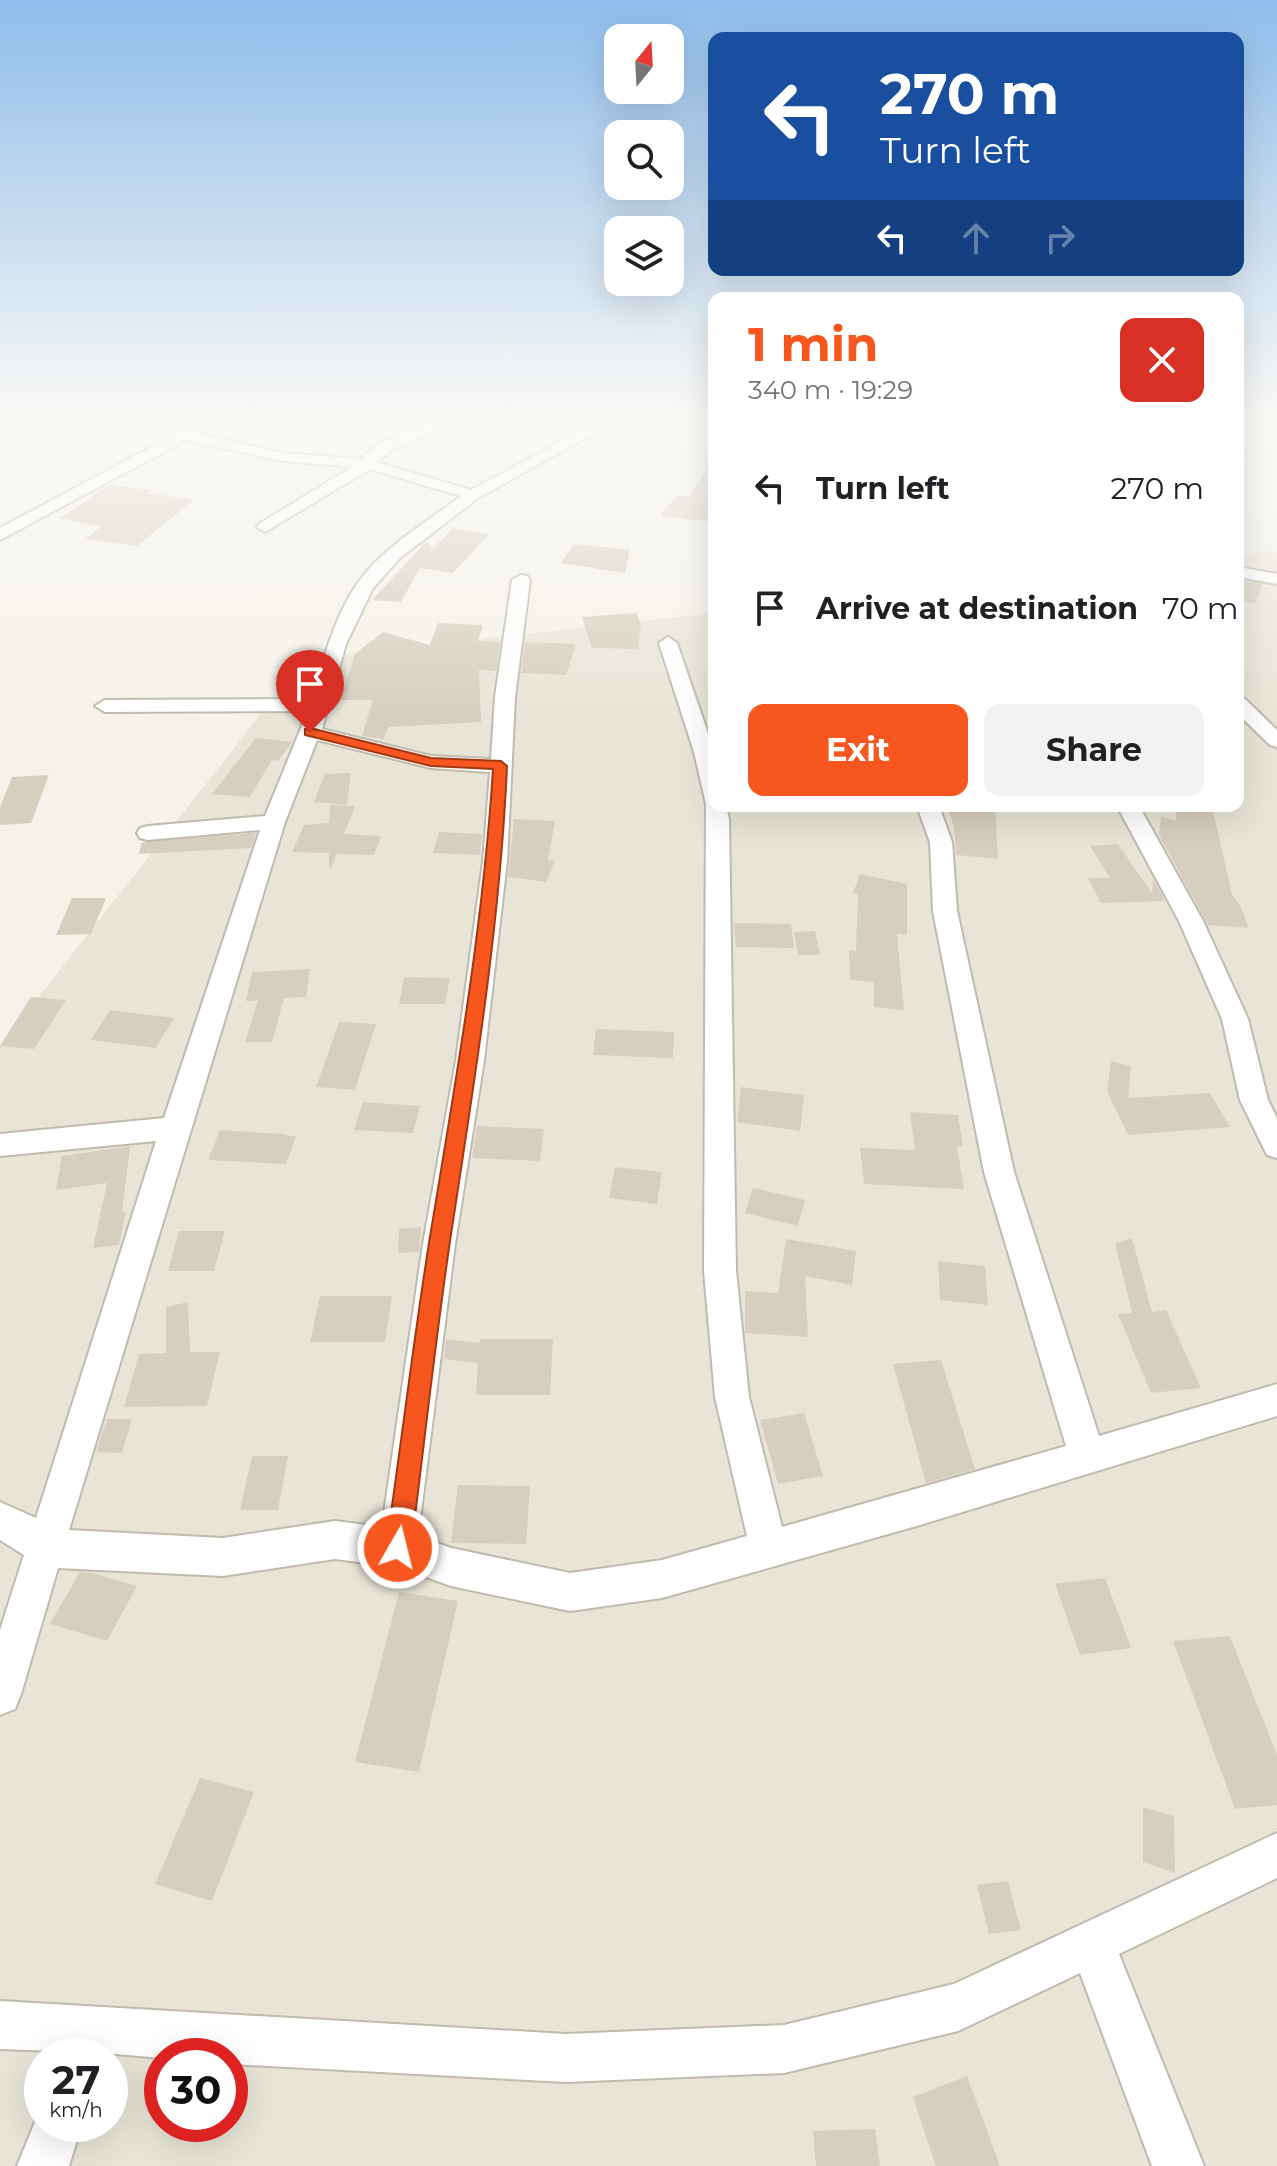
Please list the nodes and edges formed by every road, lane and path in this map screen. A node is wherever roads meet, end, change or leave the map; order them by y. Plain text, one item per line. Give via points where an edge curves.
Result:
1 (33, 517) edge
2 (281, 517) edge
3 (443, 517) edge
4 (265, 527) dead end
5 (0, 535) edge
6 (1244, 573) edge
7 (1277, 579) edge
8 (521, 580) dead end
9 (668, 643) dead end
10 (320, 705) junction
11 (105, 706) dead end
12 (1244, 709) edge
13 (310, 732) junction
14 (1277, 741) edge
15 (501, 766) junction
16 (708, 771) edge
17 (716, 812) edge
18 (930, 812) edge
19 (1131, 812) edge
20 (274, 822) junction
21 (148, 833) dead end
22 (175, 1128) junction
23 (0, 1145) edge
24 (1277, 1147) edge
25 (1277, 1400) edge
26 (1088, 1458) junction
27 (0, 1520) edge
28 (45, 1548) junction
29 (398, 1548) junction
30 (769, 1549) junction
31 (0, 1694) edge
32 (1277, 1855) edge
33 (1091, 1942) junction
34 (0, 2025) edge
35 (64, 2038) edge
36 (128, 2041) edge
37 (51, 2142) edge
38 (43, 2166) edge
39 (1178, 2166) edge

1 - 5 street
2 - 4 street
3 - 10 street via 394,554 365,586 337,644
6 - 7 street
8 - 15 street
9 - 16 street
10 - 11 street
10 - 13 street
12 - 14 street
13 - 15 street via 431,762
13 - 20 street
15 - 29 street via 470,1060
17 - 30 street via 720,1271 732,1397
18 - 26 street via 941,842 945,911 999,1172
19 - 24 street via 1191,921 1235,1019 1254,1100
20 - 21 street
20 - 22 street
22 - 23 street
22 - 28 street
25 - 26 street
26 - 30 street
27 - 28 street
28 - 29 street via 223,1557 335,1540
28 - 31 street
29 - 30 street via 451,1567 570,1592 662,1579
32 - 33 street
33 - 36 street via 958,2007 784,2049 566,2058 230,2040
33 - 39 street
34 - 35 street
37 - 38 street

